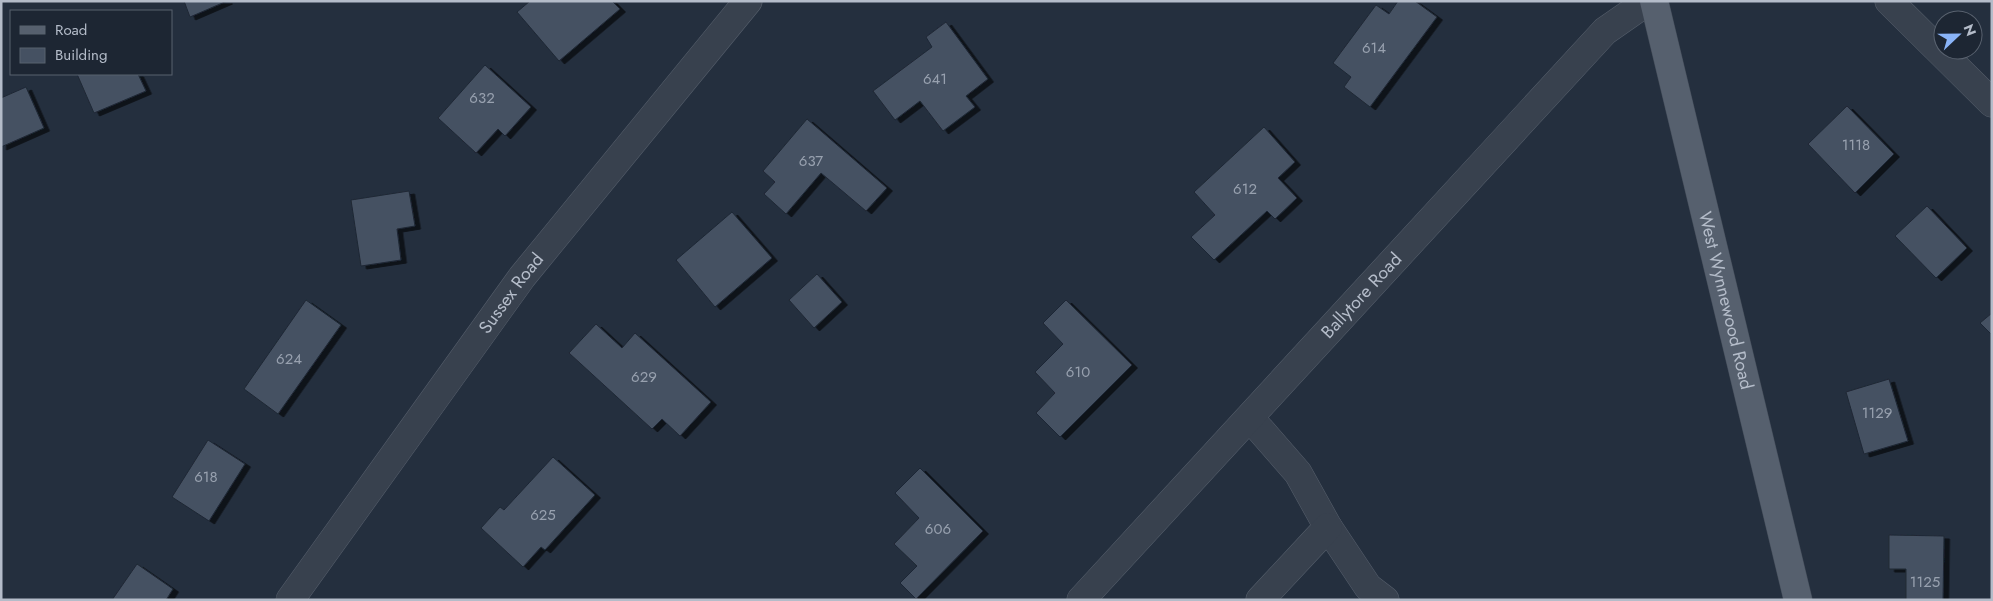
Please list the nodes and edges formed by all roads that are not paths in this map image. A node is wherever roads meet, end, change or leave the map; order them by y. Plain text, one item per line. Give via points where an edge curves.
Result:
1 (748, 1) edge
2 (1648, 1) edge
3 (1654, 1) edge
4 (1889, 1) edge
5 (1992, 103) edge
6 (1250, 418) junction
7 (1328, 527) junction
8 (1370, 596) edge
9 (290, 600) edge
10 (1082, 600) edge
11 (1260, 600) edge
12 (1798, 600) edge

1 - 9 street, Sussex Road via 522,277
2 - 6 street, Ballytore Road via 1605,31
3 - 12 main road, West Wynnewood Road
4 - 5 street
6 - 7 street via 1298,473
6 - 10 street, Ballytore Road
7 - 8 street
7 - 11 street

